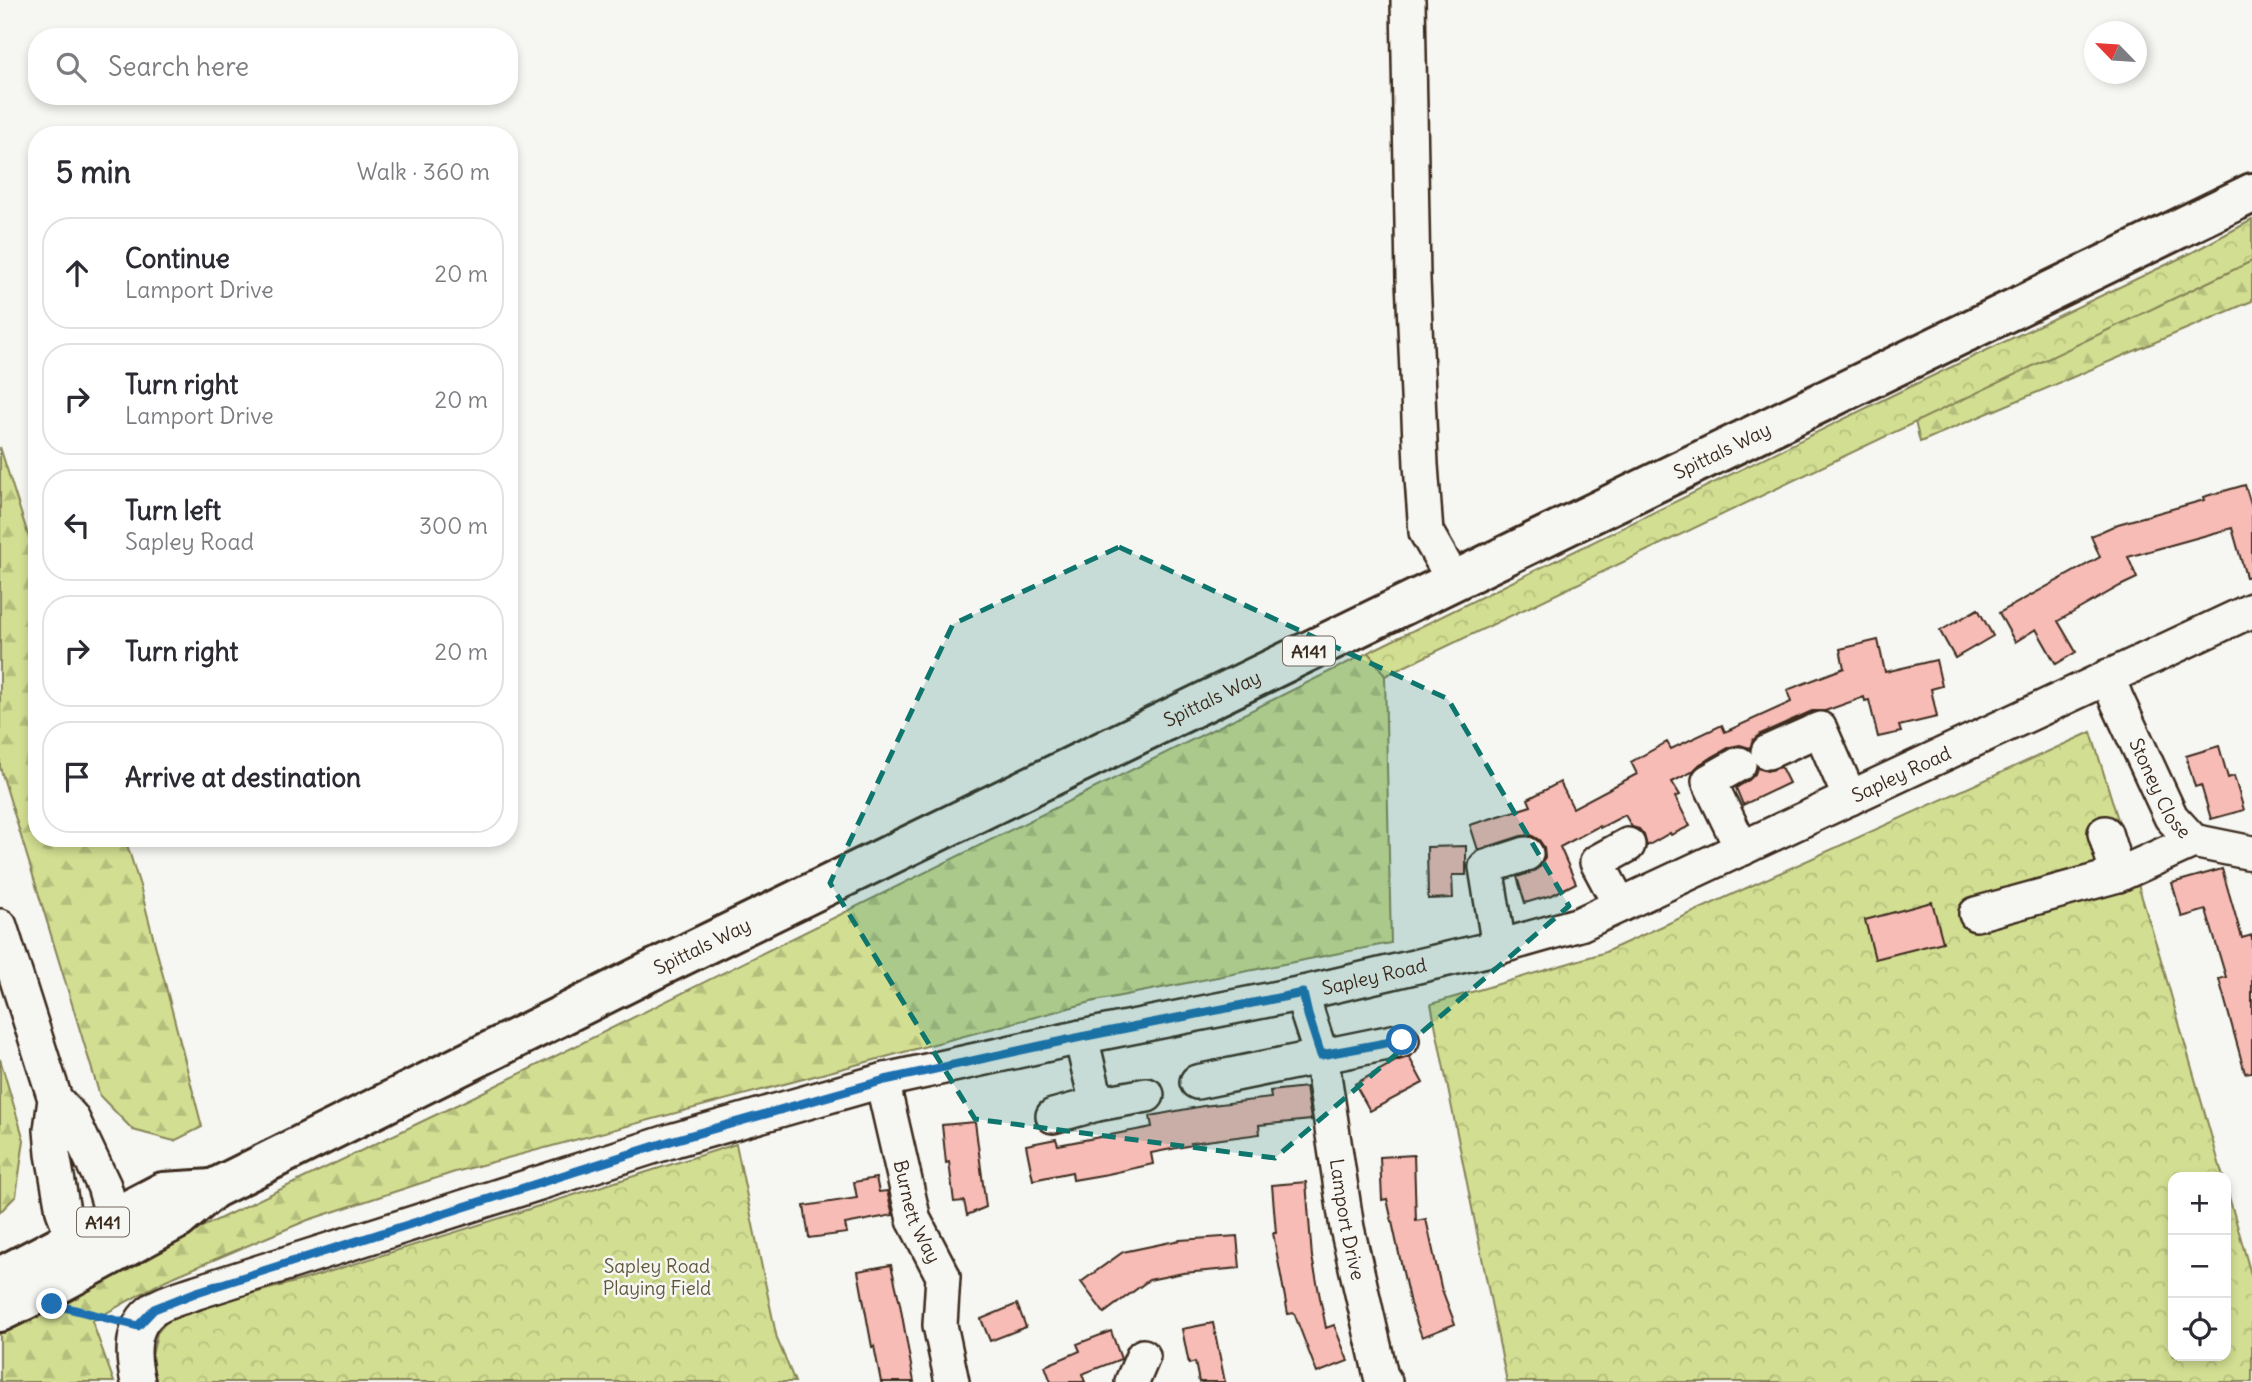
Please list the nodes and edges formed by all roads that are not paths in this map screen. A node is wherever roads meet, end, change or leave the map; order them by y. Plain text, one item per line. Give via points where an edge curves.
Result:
1 (1408, 0) edge
2 (2252, 193) edge
3 (1454, 581) junction
4 (2252, 610) edge
5 (2108, 676) junction
6 (1850, 798) junction
7 (2105, 833) dead end
8 (2193, 841) junction
9 (1628, 845) dead end
10 (1742, 849) junction
11 (2252, 853) edge
12 (1526, 854) dead end
13 (2118, 875) junction
14 (1619, 905) junction
15 (1976, 914) dead end
16 (0, 926) edge
17 (1499, 947) junction
18 (1303, 993) junction
19 (1081, 1037) junction
20 (1402, 1040) dead end
21 (1321, 1055) junction
22 (885, 1080) junction
23 (1197, 1082) dead end
24 (1147, 1095) dead end
25 (55, 1098) junction
26 (1097, 1104) junction
27 (1053, 1116) dead end
28 (212, 1189) junction
29 (113, 1217) junction
30 (74, 1239) junction
31 (107, 1256) junction
32 (0, 1277) edge
33 (0, 1312) edge
34 (1375, 1380) edge
35 (138, 1382) edge
36 (953, 1382) edge

1 - 3 street via 1413,279 1426,532
2 - 3 highway, Spittals Way / A141
3 - 28 highway, Spittals Way / A141
4 - 5 street, Sapley Road
5 - 6 street, Sapley Road
5 - 8 street, Stoney Close via 2171,817
6 - 10 street, Sapley Road
6 - 10 street via 1820,729 1754,758 1709,781
7 - 13 street
8 - 11 street, Stoney Close
8 - 13 street
9 - 14 street via 1597,862
10 - 14 street, Sapley Road
12 - 17 street via 1486,867
13 - 15 street
14 - 17 street, Sapley Road via 1580,924
16 - 25 street
17 - 18 street, Sapley Road
18 - 19 street, Sapley Road
18 - 21 street, Lamport Drive
19 - 22 street, Sapley Road
19 - 26 street
20 - 21 street
21 - 23 street
21 - 34 street, Lamport Drive
22 - 35 street, Sapley Road via 674,1140 154,1309 138,1326 134,1346
22 - 36 street, Burnett Way via 914,1220 943,1276 940,1325
24 - 26 street
25 - 29 street via 72,1118 104,1186
25 - 30 street via 53,1154 63,1210
26 - 27 street
28 - 29 highway, Spittals Way / A141 via 163,1192
28 - 31 highway, Spittals Way / A141 via 178,1219
29 - 30 highway, Spittals Way / A141
29 - 31 street
30 - 31 street
30 - 32 highway, Spittals Way / A141
31 - 33 highway, Spittals Way / A141

